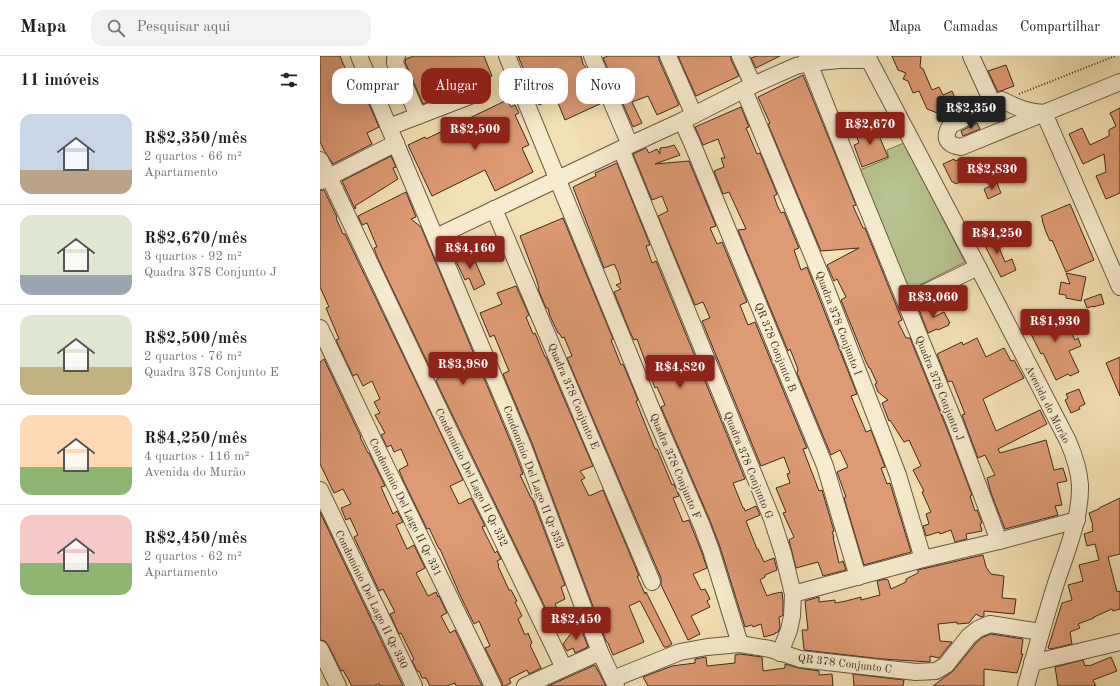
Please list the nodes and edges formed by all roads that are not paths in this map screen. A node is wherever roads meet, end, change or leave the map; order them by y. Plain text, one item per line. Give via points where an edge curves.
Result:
1 (359, 56) edge
2 (397, 56) edge
3 (507, 56) edge
4 (592, 56) edge
5 (668, 56) edge
6 (740, 56) edge
7 (971, 56) edge
8 (868, 58) edge
9 (806, 60) edge
10 (1120, 82) edge
11 (749, 88) junction
12 (998, 102) junction
13 (449, 104) edge
14 (1044, 113) junction
15 (418, 116) junction
16 (688, 118) junction
17 (389, 127) junction
18 (396, 143) junction
19 (625, 147) junction
20 (320, 160) edge
21 (325, 180) edge
22 (558, 180) junction
23 (494, 209) junction
24 (436, 237) junction
25 (978, 267) junction
26 (1120, 287) edge
27 (906, 302) junction
28 (320, 328) edge
29 (320, 490) edge
30 (1077, 520) junction
31 (999, 541) junction
32 (923, 559) junction
33 (858, 577) junction
34 (652, 582) dead end
35 (793, 594) junction
36 (1041, 632) junction
37 (1120, 642) edge
38 (740, 644) junction
39 (320, 649) edge
40 (600, 652) junction
41 (780, 653) junction
42 (1032, 663) junction
43 (564, 668) junction
44 (614, 683) edge
45 (338, 686) edge
46 (414, 686) edge
47 (493, 686) edge
48 (525, 686) edge
49 (1026, 686) edge

1 - 17 street, Condomínio Del Lago II Qr 333
2 - 15 street via 395,63
3 - 22 street, Quadra 378 Conjunto F
4 - 19 street, Quadra 378 Conjunto G
5 - 16 street, QR 378 Conjunto B
6 - 11 street, Quadra 378 Conjunto I
7 - 12 street
8 - 9 street
8 - 25 street, Avenida do Murão
9 - 11 street
9 - 27 street, Quadra 378 Conjunto J
10 - 14 street
11 - 16 street
11 - 32 street, Quadra 378 Conjunto I via 895,468
12 - 14 street via 1029,112
12 - 14 street via 951,125 947,139 953,145 961,146
13 - 15 street
14 - 26 street
15 - 17 street
16 - 19 street
16 - 33 street, QR 378 Conjunto B via 698,157 825,466
17 - 18 street, Condomínio Del Lago II Qr 333
18 - 21 street
18 - 24 street, Condomínio Del Lago II Qr 333
19 - 22 street
19 - 35 street, Quadra 378 Conjunto G via 772,519
20 - 21 street, Condomínio Del Lago II Qr 332
21 - 43 street, Condomínio Del Lago II Qr 332
22 - 23 street
22 - 38 street, Quadra 378 Conjunto F via 704,532
23 - 24 street
23 - 34 street, Quadra 378 Conjunto E
24 - 40 street, Condomínio Del Lago II Qr 333 via 523,446
25 - 27 street
25 - 30 street, Avenida do Murão via 1074,456 1080,486
27 - 31 street, Quadra 378 Conjunto J
28 - 47 street, Condomínio Del Lago II Qr 331
29 - 46 street, Condomínio Del Lago II Qr 330
30 - 31 street
30 - 36 street, Avenida do Murão
31 - 32 street
32 - 33 street
33 - 35 street
35 - 41 street, Quadra 378 Conjunto G via 792,616
36 - 41 street, QR 378 Conjunto C via 990,624 978,628 946,665 929,672 800,659
36 - 42 street, Avenida do Murão
37 - 42 street
38 - 41 street, QR 378 Conjunto C
38 - 44 street, QR 378 Conjunto C via 680,652
39 - 45 street
40 - 43 street
40 - 44 street, Condomínio Del Lago II Qr 333
42 - 49 street, Avenida do Murão
43 - 48 street

